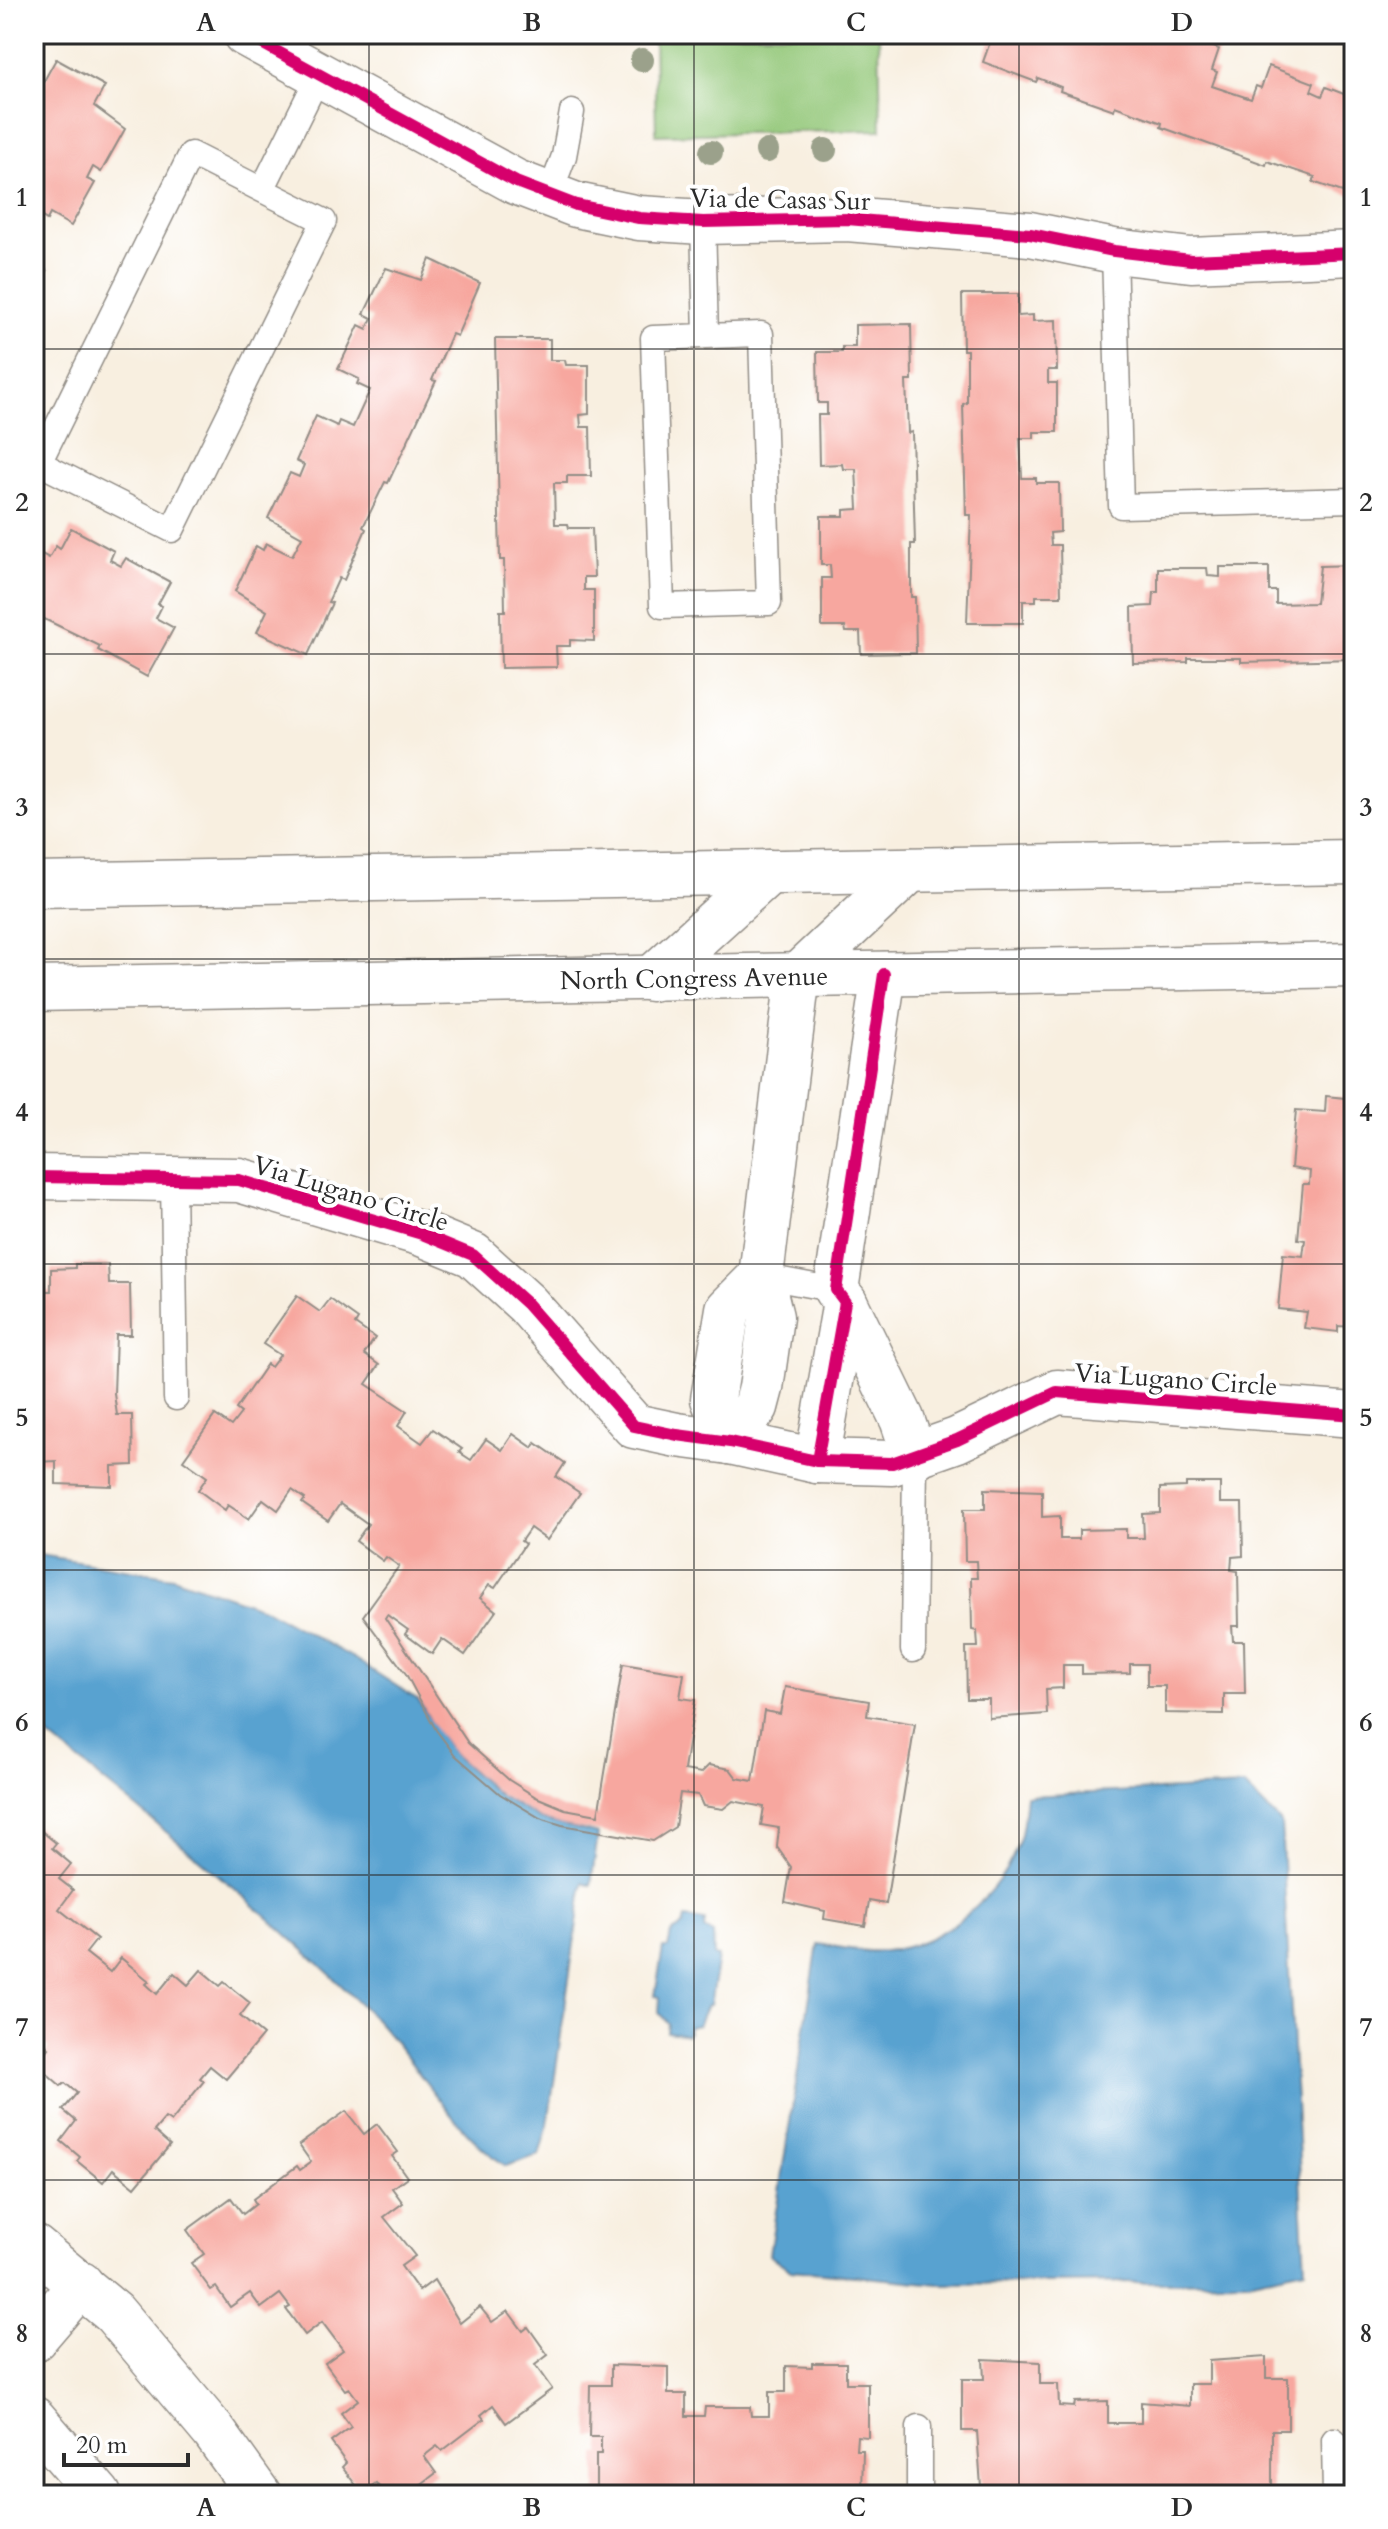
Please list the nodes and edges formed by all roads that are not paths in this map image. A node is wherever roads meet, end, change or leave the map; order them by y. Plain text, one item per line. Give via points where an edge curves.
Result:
1 (245, 34) edge
2 (319, 75) junction
3 (572, 112) dead end
4 (262, 190) junction
5 (549, 196) junction
6 (703, 222) junction
7 (1114, 251) junction
8 (1354, 253) edge
9 (706, 336) junction
10 (1354, 500) edge
11 (1354, 862) edge
12 (910, 870) junction
13 (769, 872) junction
14 (34, 885) edge
15 (1354, 965) edge
16 (884, 974) junction
17 (798, 975) junction
18 (651, 979) junction
19 (34, 989) edge
20 (34, 1177) edge
21 (173, 1178) junction
22 (761, 1276) junction
23 (840, 1296) junction
24 (176, 1398) dead end
25 (1354, 1415) edge
26 (730, 1442) junction
27 (915, 1457) junction
28 (817, 1461) junction
29 (913, 1650) dead end
30 (34, 2247) edge
31 (81, 2284) junction
32 (34, 2339) edge
33 (34, 2419) edge
34 (919, 2427) dead end
35 (1334, 2440) dead end
36 (99, 2495) edge
37 (259, 2495) edge
38 (919, 2495) edge
39 (1335, 2495) edge

1 - 2 street, Via de Casas Sur
2 - 4 lane
2 - 5 street, Via de Casas Sur
3 - 5 lane
4 - 4 lane via 191,154 39,463 172,530 324,221
5 - 6 street, Via de Casas Sur via 639,218
6 - 7 street, Via de Casas Sur via 847,219 1030,234
6 - 9 lane
7 - 8 street, Via de Casas Sur via 1191,260
7 - 10 lane via 1121,506
9 - 9 lane via 653,338 662,606 769,603 761,334
11 - 12 street
12 - 13 street
12 - 17 street
13 - 14 street
13 - 18 street
15 - 16 street, North Congress Avenue
16 - 17 street, North Congress Avenue
16 - 23 street
17 - 18 street, North Congress Avenue
17 - 22 street
18 - 19 street, North Congress Avenue
20 - 21 street, Via Lugano Circle
21 - 24 lane
21 - 26 street, Via Lugano Circle via 239,1180 422,1234 473,1255 527,1304 634,1426
22 - 23 lane
22 - 26 street via 728,1309 713,1399
23 - 27 street via 902,1419
23 - 28 street
25 - 27 street, Via Lugano Circle via 1057,1392
26 - 28 street, Via Lugano Circle
27 - 28 street, Via Lugano Circle via 892,1463
27 - 29 lane
30 - 31 street
31 - 32 street
31 - 37 street via 145,2349
33 - 36 street
34 - 38 lane
35 - 39 lane

